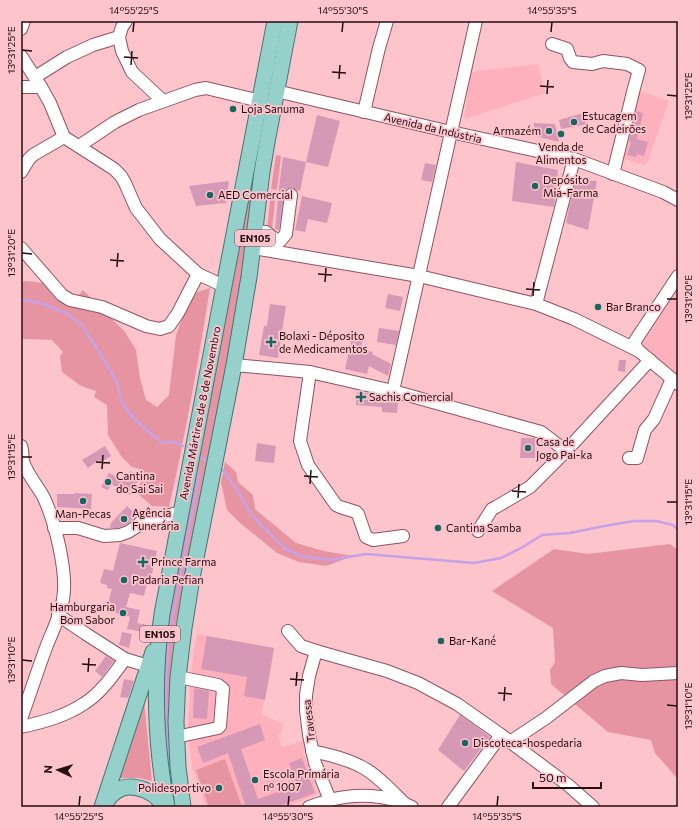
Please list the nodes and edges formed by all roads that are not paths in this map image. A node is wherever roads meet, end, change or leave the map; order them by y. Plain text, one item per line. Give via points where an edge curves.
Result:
1 (24, 21) edge
2 (126, 21) edge
3 (275, 21) edge
4 (290, 21) edge
5 (387, 21) edge
6 (476, 21) edge
7 (21, 29) edge
8 (119, 37) junction
9 (552, 44) dead end
10 (21, 56) edge
11 (38, 82) junction
12 (21, 87) edge
13 (276, 91) junction
14 (163, 101) junction
15 (260, 101) junction
16 (364, 112) junction
17 (451, 132) junction
18 (64, 137) junction
19 (79, 146) junction
20 (574, 159) junction
21 (21, 172) edge
22 (613, 174) junction
23 (291, 195) dead end
24 (678, 200) edge
25 (255, 231) junction
26 (279, 247) junction
27 (21, 248) edge
28 (253, 248) junction
29 (198, 274) junction
30 (419, 276) junction
31 (678, 276) edge
32 (224, 286) junction
33 (536, 304) junction
34 (639, 351) junction
35 (650, 360) junction
36 (234, 365) junction
37 (310, 372) junction
38 (675, 382) edge
39 (393, 392) junction
40 (21, 446) edge
41 (566, 451) junction
42 (629, 458) dead end
43 (181, 512) junction
44 (54, 528) junction
45 (478, 532) dead end
46 (403, 536) dead end
47 (58, 615) junction
48 (288, 631) dead end
49 (160, 632) junction
50 (316, 651) junction
51 (125, 659) junction
52 (148, 666) junction
53 (678, 672) edge
54 (178, 677) junction
55 (21, 719) edge
56 (21, 728) edge
57 (176, 737) junction
58 (505, 738) junction
59 (312, 751) junction
60 (330, 800) junction
61 (407, 805) edge
62 (103, 807) edge
63 (163, 807) edge
64 (167, 807) edge
65 (184, 807) edge
66 (309, 807) edge
67 (448, 807) edge
68 (593, 807) edge

1 - 7 street
2 - 8 street
3 - 15 main road, Avenida Mártires de 8 de Novembro / EN105
4 - 13 main road, EN105
5 - 16 street
6 - 17 street
8 - 11 street via 93,44 67,57
8 - 14 street via 122,51 132,72
9 - 22 street via 567,49 573,62 592,64 603,61 627,64 639,70
10 - 11 street
11 - 12 street
11 - 18 street
13 - 16 street, Avenida da Indústria
13 - 25 main road, EN105
14 - 15 street via 206,88
14 - 19 street via 115,122
15 - 32 main road, Avenida Mártires de 8 de Novembro / EN105
16 - 17 street, Avenida da Indústria
17 - 20 street, Avenida da Indústria
17 - 30 street
18 - 19 street
18 - 21 street via 29,159
19 - 29 street via 121,176 136,208 160,239
20 - 22 street, Avenida da Indústria
20 - 33 street
22 - 24 street, Avenida da Indústria
23 - 26 street via 286,234
25 - 26 street via 266,232
25 - 28 main road, EN105
26 - 28 street
26 - 30 street
27 - 29 street via 62,295 70,300 102,308 160,329 169,326
28 - 36 main road, EN105
29 - 32 street
30 - 33 street
30 - 39 street
31 - 34 street via 635,341
32 - 43 main road, Avenida Mártires de 8 de Novembro / EN105
33 - 34 street
34 - 35 street
35 - 38 street
35 - 41 street
36 - 37 street
36 - 54 main road, EN105 via 188,603
37 - 39 street
37 - 46 street via 300,441 308,465 336,505 358,514 366,537 373,540
38 - 42 street via 645,430 637,458
39 - 41 street via 541,432
40 - 44 street via 23,461 43,498
41 - 45 street via 530,487 492,509
43 - 44 street via 143,520 136,527 120,535 104,536 78,528
43 - 49 main road, Avenida Mártires de 8 de Novembro / EN105
44 - 47 street via 65,584
47 - 51 street
47 - 55 street
48 - 50 street via 301,646
49 - 52 main road
49 - 64 main road, Avenida Mártires de 8 de Novembro / EN105 via 156,679 157,726
50 - 58 street via 387,671 418,683 457,704
50 - 59 street, Travessa via 306,695
51 - 52 street
51 - 56 street via 105,685 86,702 56,718
52 - 62 main road
53 - 58 street via 642,675 621,673 605,676 594,681 546,718
54 - 57 main road, EN105
54 - 57 street via 218,685 223,689 220,726
57 - 65 main road, EN105
58 - 67 street
58 - 68 street
59 - 60 street, Travessa via 314,763
59 - 61 street via 361,766
60 - 61 street via 356,795 380,797
60 - 66 street
62 - 63 main road via 114,792 128,786 152,794

